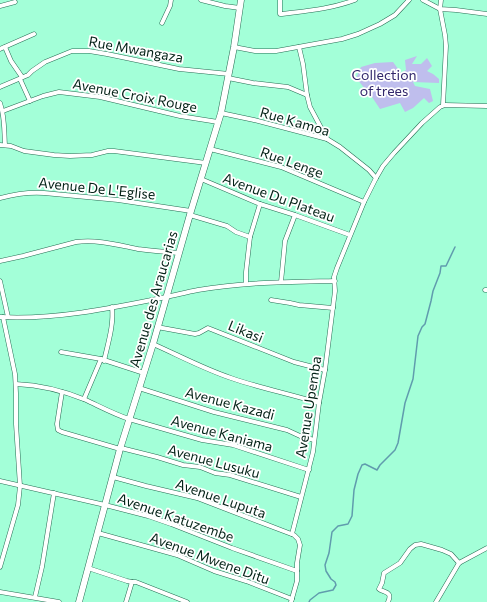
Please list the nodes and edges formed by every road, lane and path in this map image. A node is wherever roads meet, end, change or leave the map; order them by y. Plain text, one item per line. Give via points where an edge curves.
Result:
1 (171, 0) edge
2 (201, 0) edge
3 (241, 0) edge
4 (280, 0) edge
5 (355, 0) edge
6 (409, 0) edge
7 (423, 0) edge
8 (441, 0) edge
9 (15, 2) dead end
10 (0, 6) edge
11 (240, 8) junction
12 (440, 9) junction
13 (487, 14) edge
14 (162, 24) dead end
15 (34, 34) dead end
16 (5, 47) junction
17 (234, 47) junction
18 (299, 47) junction
19 (0, 49) edge
20 (229, 76) junction
21 (21, 78) junction
22 (0, 87) edge
23 (307, 95) junction
24 (30, 100) junction
25 (0, 103) edge
26 (443, 105) junction
27 (487, 106) edge
28 (3, 111) junction
29 (221, 113) junction
30 (218, 122) junction
31 (327, 139) junction
32 (2, 145) edge
33 (210, 149) junction
34 (206, 163) junction
35 (376, 178) junction
36 (201, 179) junction
37 (0, 198) edge
38 (364, 202) junction
39 (260, 204) junction
40 (190, 213) junction
41 (295, 215) junction
42 (350, 235) junction
43 (250, 237) junction
44 (179, 253) junction
45 (0, 261) edge
46 (0, 281) edge
47 (334, 281) junction
48 (281, 282) junction
49 (246, 283) junction
50 (166, 297) junction
51 (271, 300) dead end
52 (112, 307) junction
53 (333, 308) junction
54 (1, 317) edge
55 (8, 317) junction
56 (157, 327) junction
57 (153, 344) junction
58 (61, 352) dead end
59 (103, 360) junction
60 (326, 370) junction
61 (144, 373) junction
62 (16, 384) junction
63 (139, 388) junction
64 (62, 392) junction
65 (84, 400) junction
66 (319, 403) junction
67 (129, 419) junction
68 (314, 440) junction
69 (120, 448) junction
70 (309, 470) junction
71 (112, 477) junction
72 (0, 481) edge
73 (20, 486) junction
74 (54, 493) junction
75 (302, 497) junction
76 (105, 505) junction
77 (98, 533) junction
78 (292, 534) junction
79 (487, 548) edge
80 (459, 563) junction
81 (0, 567) edge
82 (88, 568) junction
83 (297, 571) junction
84 (132, 582) junction
85 (0, 592) edge
86 (30, 596) junction
87 (36, 597) junction
88 (173, 597) junction
89 (291, 601) edge
90 (29, 602) edge
91 (59, 602) edge
92 (79, 602) edge
93 (126, 602) edge
94 (170, 602) edge
95 (187, 602) edge
96 (388, 602) edge
97 (436, 602) edge

1 - 14 street
2 - 11 street
3 - 11 street, Avenue des Araucarias
4 - 5 street via 280,14 321,9
6 - 18 street via 395,15 364,31
7 - 12 street
8 - 12 street
9 - 10 street
11 - 17 street, Avenue des Araucarias
12 - 13 street
12 - 26 street via 446,46
15 - 16 street
16 - 19 street
16 - 21 street
17 - 18 street via 276,51
17 - 20 street, Avenue des Araucarias
18 - 23 street
20 - 21 street, Rue Mwangaza via 179,69 97,52 76,51 45,62
20 - 23 street, Rue Mwangaza via 253,83 288,87
20 - 29 street, Avenue des Araucarias
21 - 22 street, Rue Mwangaza
21 - 24 street
23 - 31 street via 312,112
24 - 28 street, Avenue Croix Rouge
24 - 30 street, Avenue Croix Rouge via 59,92 100,97 180,116
25 - 28 street
26 - 27 street
26 - 35 street, Avenue Upemba via 398,148
28 - 32 street
29 - 30 street, Avenue des Araucarias
29 - 31 street, Rue Kamoa
30 - 33 street, Avenue des Araucarias
31 - 35 street, Rue Kamoa via 358,161
32 - 34 street via 54,155 92,155 114,151
33 - 34 street, Avenue des Araucarias
33 - 38 street, Rue Lenge via 281,167
34 - 36 street, Avenue des Araucarias
35 - 38 street, Avenue Upemba
36 - 39 street, Avenue Du Plateau
36 - 40 street, Avenue des Araucarias
37 - 40 street, Avenue De L'Eglise via 24,193 44,193 118,200
38 - 42 street, Avenue Upemba
39 - 41 street, Avenue Du Plateau
39 - 43 street
40 - 43 street, Avenue De L'Eglise
40 - 44 street, Avenue des Araucarias
41 - 42 street, Avenue Du Plateau
41 - 48 street via 285,241
42 - 47 street, Avenue Upemba
43 - 49 street
44 - 45 street via 83,241
44 - 50 street, Avenue des Araucarias
46 - 55 street
47 - 48 street
47 - 53 street, Avenue Upemba
48 - 49 street
49 - 50 street
50 - 52 street
50 - 56 street, Avenue des Araucarias
51 - 53 street
52 - 55 street via 33,318
52 - 59 street via 110,338
53 - 60 street, Avenue Upemba
54 - 55 street
54 - 62 street
56 - 57 street, Avenue des Araucarias
56 - 60 street, Likasi via 195,334 208,328 294,362
57 - 61 street, Avenue des Araucarias
57 - 66 street via 221,375
58 - 59 street
59 - 61 street
59 - 65 street
60 - 66 street, Avenue Upemba
61 - 63 street, Avenue des Araucarias
62 - 64 street, Avenue Kaniama
62 - 73 street
63 - 67 street, Avenue des Araucarias
63 - 68 street, Avenue Kazadi
64 - 65 street, Avenue Kaniama
64 - 69 street, Avenue Lusuku via 58,430
65 - 67 street, Avenue Kaniama
66 - 68 street, Avenue Upemba
67 - 69 street, Avenue des Araucarias
67 - 70 street, Avenue Kaniama via 202,440 233,445
68 - 70 street, Avenue Upemba
69 - 71 street, Avenue des Araucarias
69 - 75 street, Avenue Lusuku
70 - 75 street, Avenue Upemba
71 - 76 street, Avenue des Araucarias
71 - 78 street, Avenue Luputa via 195,498
72 - 73 street, Avenue Katuzembe
73 - 74 street, Avenue Katuzembe
73 - 81 street via 18,505
74 - 76 street, Avenue Katuzembe
74 - 87 street
75 - 78 street, Avenue Upemba
76 - 77 street, Avenue des Araucarias
76 - 83 street, Avenue Katuzembe via 148,516
77 - 82 street, Avenue des Araucarias
77 - 89 street, Avenue Mwene Ditu via 177,555
78 - 83 street, Avenue Luputa via 300,545
79 - 80 street
80 - 96 street via 451,554 442,550 421,544 415,545 400,563 383,575 379,589 388,593
80 - 97 street
82 - 84 street
82 - 92 street, Avenue des Araucarias
83 - 89 street
84 - 88 street
84 - 93 street
85 - 86 street
86 - 87 street
86 - 90 street
87 - 91 street
88 - 94 street
88 - 95 street

